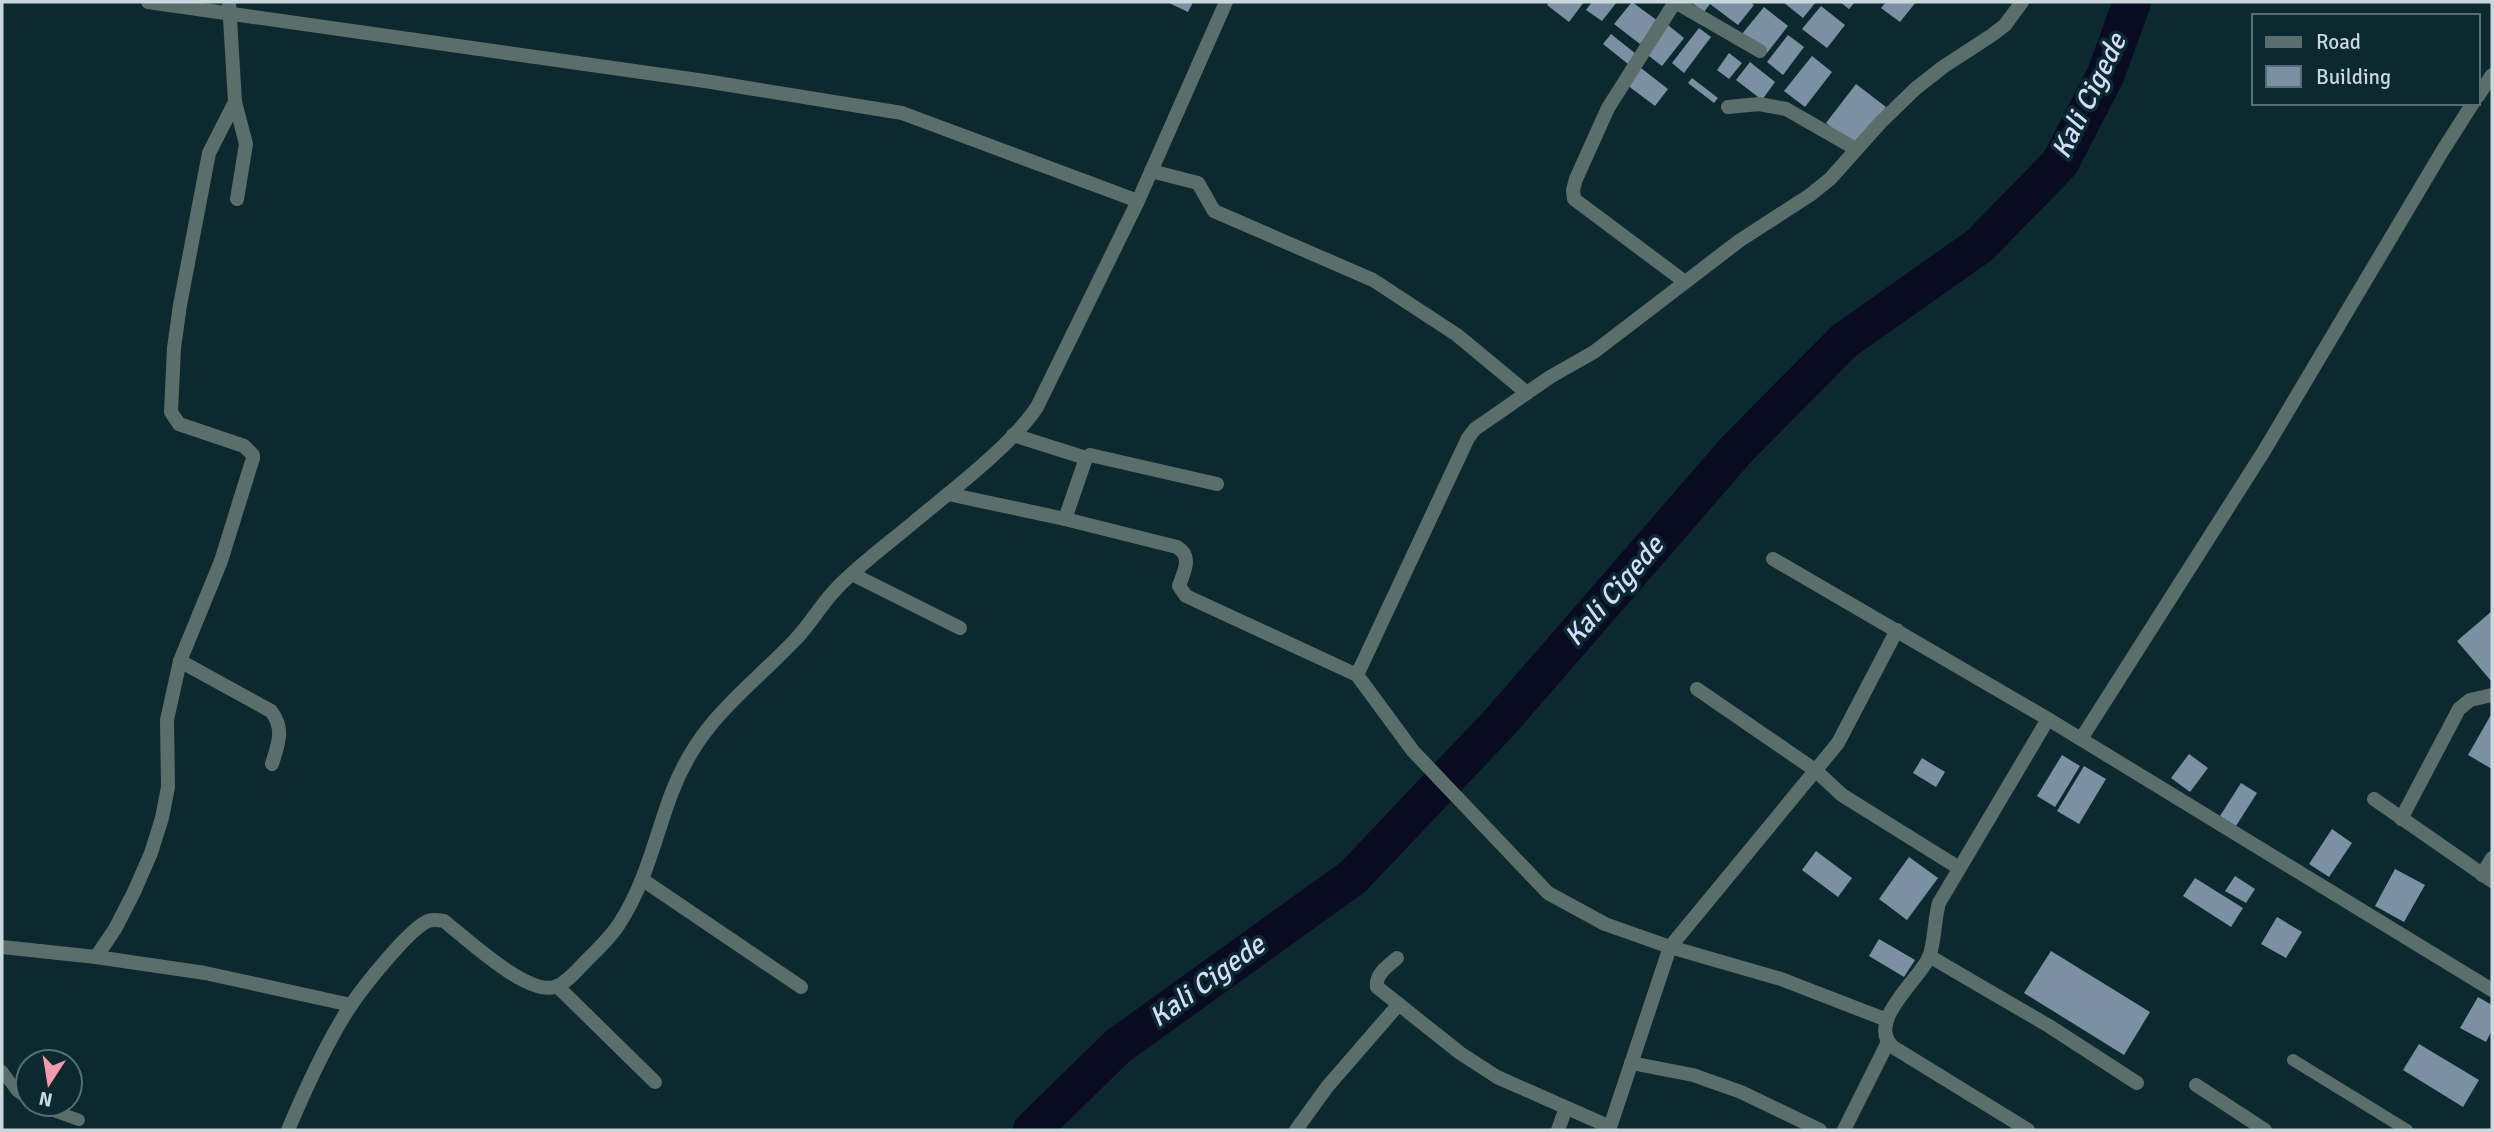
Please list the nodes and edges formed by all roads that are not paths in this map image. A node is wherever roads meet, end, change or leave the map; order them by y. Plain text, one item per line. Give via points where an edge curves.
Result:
1 (148, 2) edge
2 (1226, 2) edge
3 (1675, 2) edge
4 (2022, 2) edge
5 (229, 7) edge
6 (1760, 51) dead end
7 (2492, 75) edge
8 (2480, 93) edge
9 (235, 102) junction
10 (2472, 105) edge
11 (1728, 107) dead end
12 (1856, 149) junction
13 (1151, 171) junction
14 (237, 199) dead end
15 (1138, 201) junction
16 (1685, 282) junction
17 (1527, 393) junction
18 (1013, 435) junction
19 (1086, 458) junction
20 (1217, 484) dead end
21 (948, 494) junction
22 (1065, 519) junction
23 (1773, 559) dead end
24 (852, 574) junction
25 (960, 628) dead end
26 (1897, 630) junction
27 (180, 661) junction
28 (1357, 675) junction
29 (1697, 689) dead end
30 (2492, 695) edge
31 (2048, 719) junction
32 (2081, 739) junction
33 (272, 764) dead end
34 (1815, 769) junction
35 (2374, 799) dead end
36 (2401, 819) junction
37 (2492, 858) edge
38 (1959, 868) junction
39 (2487, 878) edge
40 (643, 880) junction
41 (2, 947) edge
42 (1670, 947) junction
43 (1930, 956) junction
44 (96, 957) junction
45 (1397, 958) dead end
46 (556, 986) junction
47 (800, 987) dead end
48 (2492, 990) edge
49 (351, 1004) junction
50 (1399, 1004) junction
51 (1886, 1020) junction
52 (1888, 1042) junction
53 (2293, 1060) dead end
54 (1631, 1063) junction
55 (2, 1071) edge
56 (655, 1082) dead end
57 (2137, 1083) dead end
58 (2196, 1085) dead end
59 (14, 1087) edge
60 (1566, 1108) junction
61 (74, 1118) edge
62 (79, 1120) dead end
63 (1609, 1129) edge
64 (288, 1130) edge
65 (1296, 1130) edge
66 (1558, 1130) edge
67 (1820, 1130) edge
68 (1843, 1130) edge
69 (2028, 1130) edge
70 (2265, 1130) edge
71 (2407, 1130) edge

1 - 5 street
2 - 13 street
3 - 6 street
3 - 16 street via 1608,108 1573,194
4 - 12 street via 1992,35 1915,89
5 - 9 street
5 - 15 street via 902,113
7 - 8 street
9 - 14 street via 246,144
9 - 27 street via 209,153 180,305 171,412 179,424 244,446 253,458 221,561
10 - 32 street via 2263,451
11 - 12 street via 1759,104 1786,109
12 - 16 street via 1810,195
13 - 15 street
13 - 17 street via 1194,182 1214,211 1373,280 1457,335
15 - 18 street via 1037,407
16 - 17 street via 1594,352
17 - 28 street via 1468,439
18 - 19 street
18 - 21 street
19 - 20 street via 1095,455
19 - 22 street
21 - 22 street
21 - 24 street
22 - 28 street via 1177,547 1188,558 1180,586 1186,596
23 - 26 street
24 - 25 street
24 - 40 street via 698,739 671,794
26 - 31 street
26 - 34 street via 1846,731
27 - 33 street via 271,712 280,735
27 - 44 street via 167,720 168,787 162,818 134,892
28 - 42 street via 1413,751 1548,893 1605,924
29 - 34 street
30 - 36 street via 2470,700 2459,709
31 - 32 street
31 - 38 street
32 - 48 street
34 - 38 street via 1842,794
34 - 42 street
35 - 36 street
36 - 39 street
37 - 39 street
38 - 43 street via 1939,903
40 - 46 street via 618,926
40 - 47 street
41 - 44 street
42 - 51 street via 1780,979
42 - 54 street
43 - 51 street
43 - 57 street
44 - 49 street via 205,973
45 - 50 street via 1376,982
46 - 49 street via 543,988 520,979 444,921 435,919 413,932
46 - 56 street
49 - 64 street
50 - 60 street via 1497,1077
50 - 65 street
51 - 52 street
52 - 68 street
52 - 69 street
53 - 71 lane
54 - 63 street
54 - 67 street via 1717,1083
55 - 59 lane
58 - 70 street
60 - 63 street
60 - 66 street
61 - 62 lane

